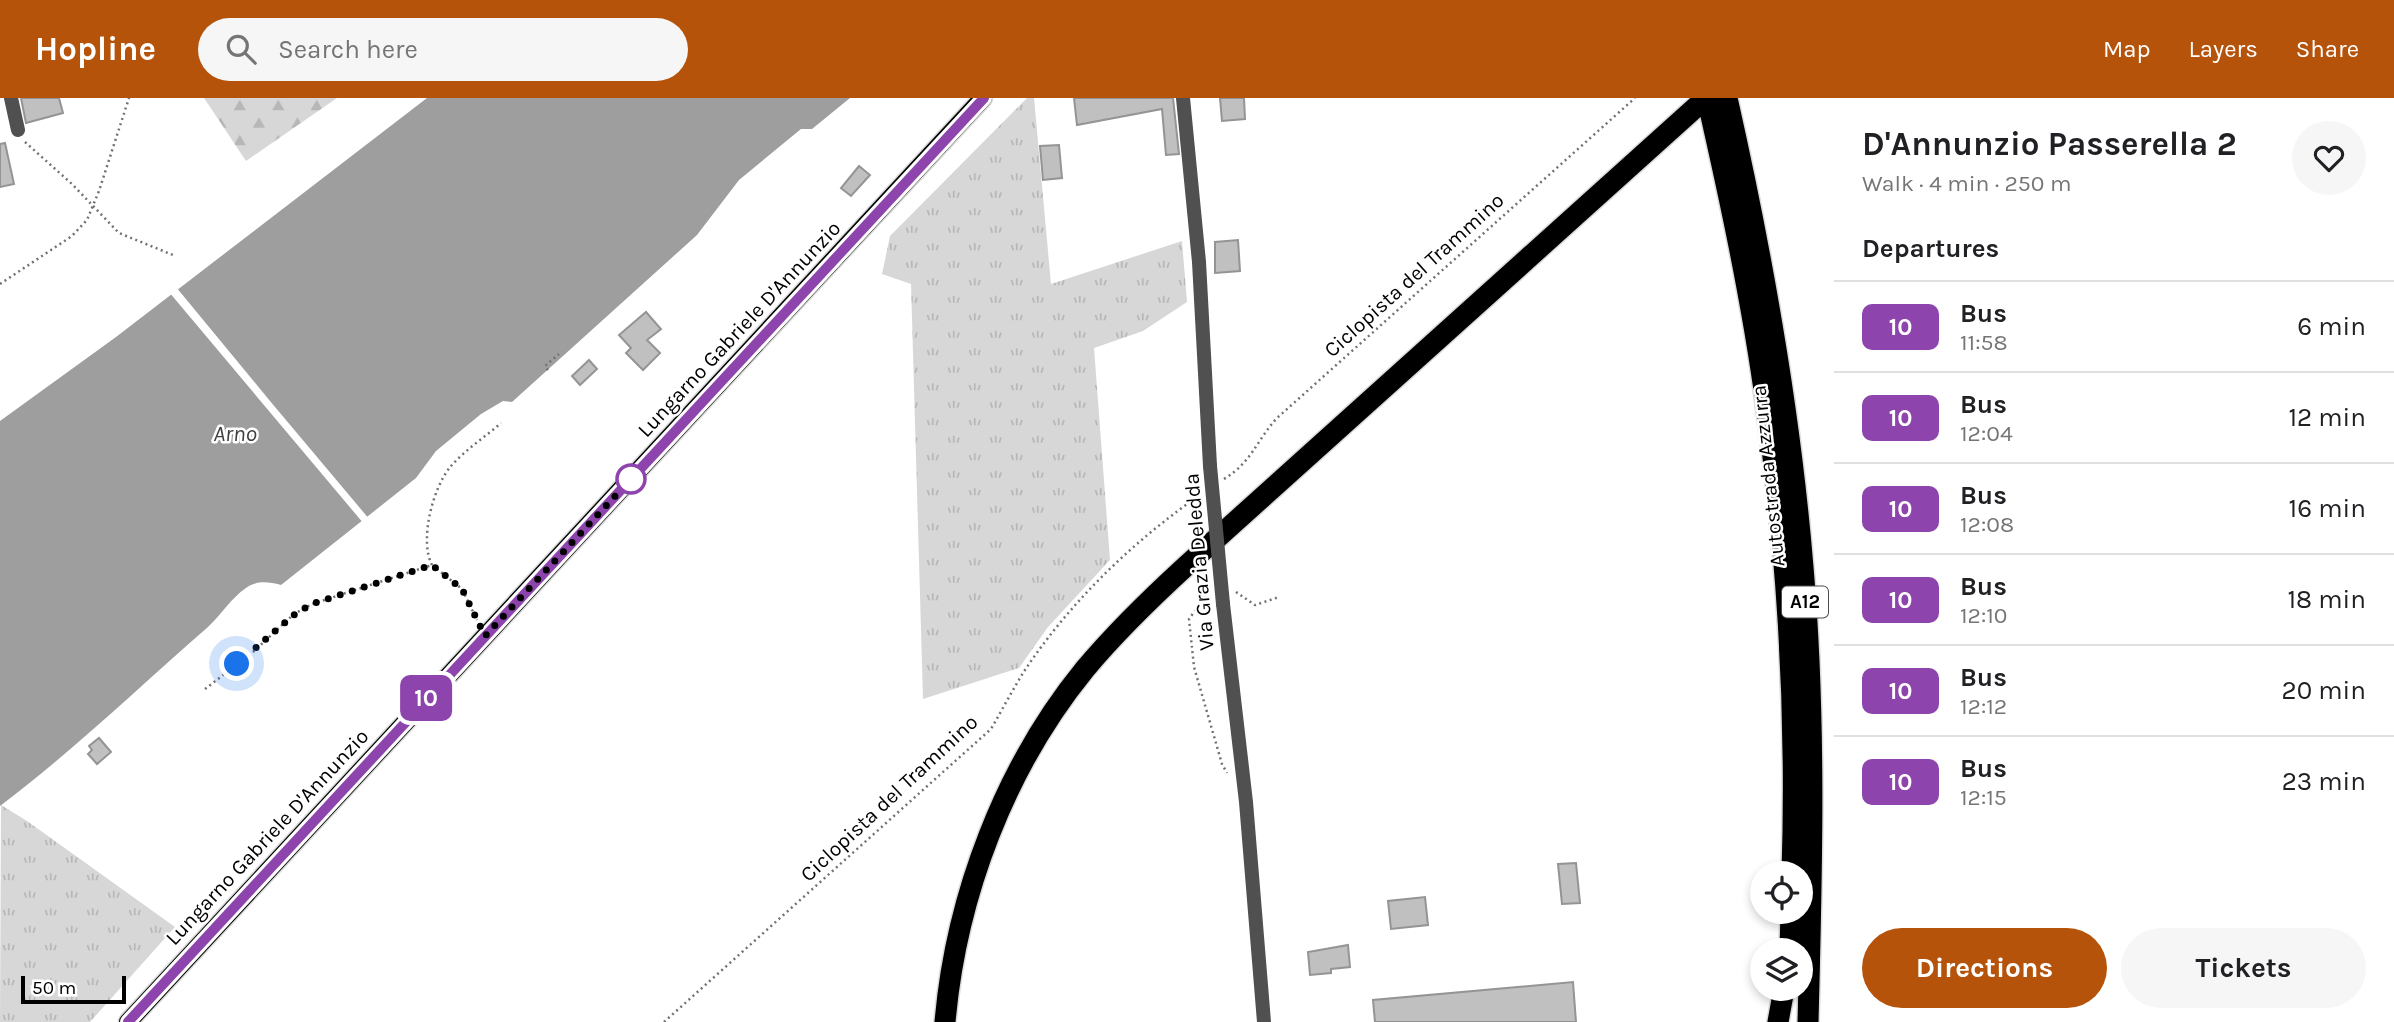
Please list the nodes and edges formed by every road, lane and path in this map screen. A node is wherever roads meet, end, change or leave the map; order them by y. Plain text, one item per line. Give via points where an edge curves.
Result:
1 (11, 98) edge
2 (129, 98) edge
3 (984, 98) edge
4 (1183, 98) edge
5 (1635, 98) edge
6 (1706, 98) edge
7 (1727, 98) edge
8 (18, 130) joint
9 (93, 205) junction
10 (173, 255) dead end
11 (0, 284) edge
12 (559, 354) dead end
13 (548, 370) dead end
14 (501, 423) dead end
15 (1221, 481) dead end
16 (1204, 492) dead end
17 (432, 565) junction
18 (485, 636) junction
19 (205, 689) dead end
20 (1792, 861) edge
21 (1783, 1001) edge
22 (1787, 1001) edge
23 (128, 1022) edge
24 (664, 1022) edge
25 (945, 1022) edge
26 (1264, 1022) edge
27 (1777, 1022) edge
28 (1788, 1022) edge
29 (1808, 1022) edge

1 - 8 street
2 - 9 path
3 - 18 main road, Lungarno Gabriele D'Annunzio
4 - 26 street, Via Grazia Deledda, bridge via 1199,262 1210,466
5 - 15 path, Ciclopista del Trammino via 1277,418 1246,463
6 - 20 highway, Autostrada Azzurra / A12 via 1742,256 1779,507 1789,650
6 - 25 highway via 1186,566 1133,615 1084,670 1033,747 990,834 966,903
7 - 29 highway, Autostrada Azzurra / A12 via 1776,337 1796,492 1814,804
8 - 9 path via 26,145
9 - 10 path via 119,233
9 - 11 path via 72,236
12 - 13 path via 545,366
14 - 17 path via 442,478 426,529
16 - 24 path, Ciclopista del Trammino via 1157,526 1062,621 991,729
17 - 18 path via 462,589
17 - 19 path via 312,604
18 - 23 main road, Lungarno Gabriele D'Annunzio
21 - 27 highway
22 - 28 highway

